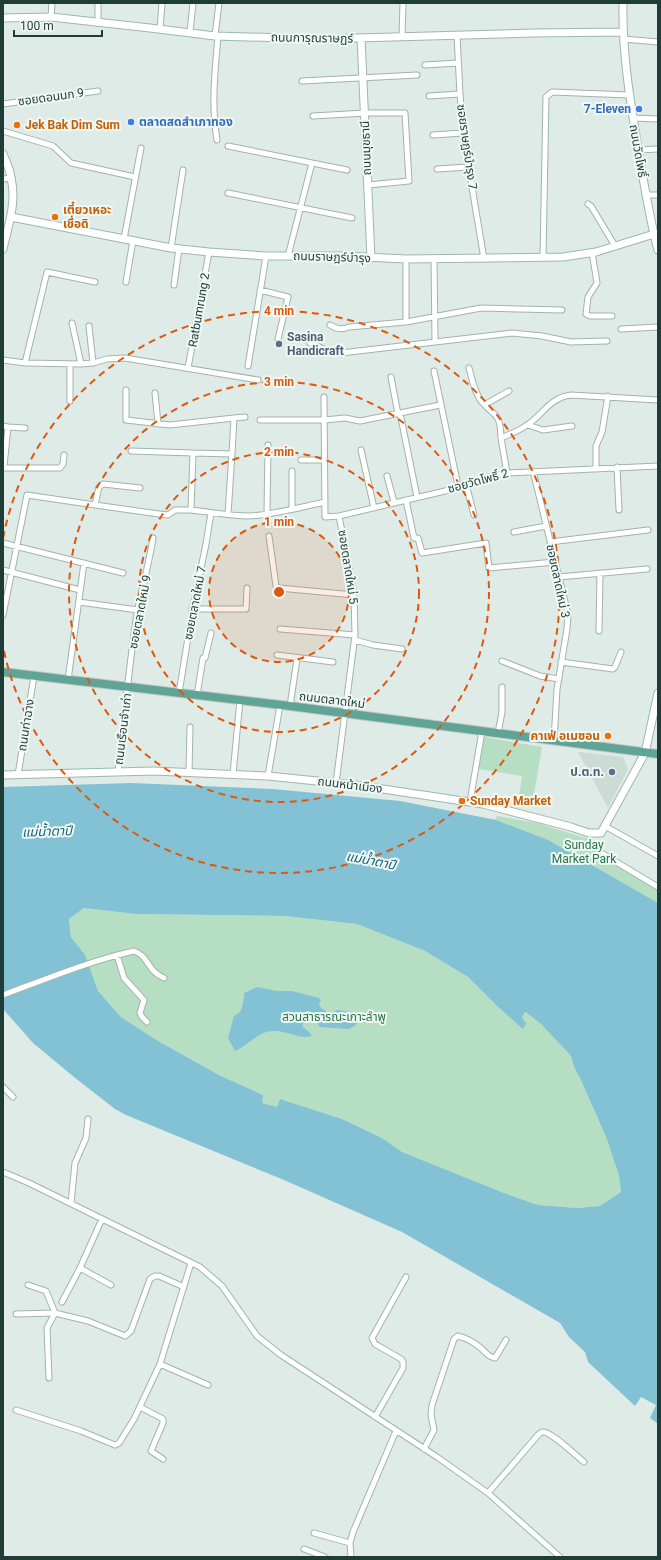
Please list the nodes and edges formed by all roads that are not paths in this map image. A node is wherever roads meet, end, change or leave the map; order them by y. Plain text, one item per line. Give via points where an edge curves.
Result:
1 (52, 3) edge
2 (98, 3) edge
3 (162, 3) edge
4 (193, 3) edge
5 (219, 3) edge
6 (403, 3) edge
7 (623, 3) edge
8 (3, 18) edge
9 (50, 18) junction
10 (98, 23) junction
11 (160, 29) junction
12 (190, 32) junction
13 (457, 35) junction
14 (623, 35) junction
15 (217, 36) junction
16 (402, 36) junction
17 (361, 38) junction
18 (658, 42) edge
19 (458, 63) junction
20 (425, 65) dead end
21 (417, 75) dead end
22 (363, 77) junction
23 (302, 81) dead end
24 (98, 91) dead end
25 (460, 94) junction
26 (629, 95) junction
27 (429, 96) dead end
28 (3, 104) edge
29 (365, 113) junction
30 (313, 116) dead end
31 (633, 118) junction
32 (658, 119) edge
33 (3, 131) edge
34 (463, 133) junction
35 (433, 135) dead end
36 (217, 140) dead end
37 (228, 146) dead end
38 (141, 148) dead end
39 (658, 149) edge
40 (638, 150) junction
41 (3, 154) edge
42 (312, 163) junction
43 (468, 167) junction
44 (437, 169) dead end
45 (183, 170) dead end
46 (347, 170) dead end
47 (135, 177) junction
48 (12, 178) junction
49 (3, 179) edge
50 (368, 185) junction
51 (228, 192) dead end
52 (646, 195) junction
53 (658, 195) edge
54 (588, 204) dead end
55 (301, 208) junction
56 (10, 217) junction
57 (352, 218) dead end
58 (654, 234) junction
59 (4, 238) edge
60 (124, 239) junction
61 (133, 240) junction
62 (615, 246) junction
63 (175, 248) junction
64 (3, 249) edge
65 (658, 250) edge
66 (209, 252) junction
67 (592, 252) junction
68 (266, 256) junction
69 (288, 256) junction
70 (371, 258) junction
71 (434, 258) junction
72 (543, 258) junction
73 (406, 259) junction
74 (484, 259) junction
75 (95, 282) dead end
76 (126, 282) dead end
77 (174, 285) dead end
78 (260, 290) junction
79 (562, 310) dead end
80 (612, 316) dead end
81 (434, 318) junction
82 (406, 322) junction
83 (72, 323) dead end
84 (330, 325) dead end
85 (89, 326) dead end
86 (658, 327) edge
87 (622, 329) dead end
88 (278, 339) dead end
89 (607, 341) dead end
90 (435, 342) junction
91 (310, 343) dead end
92 (3, 360) edge
93 (25, 363) junction
94 (70, 364) junction
95 (81, 364) junction
96 (93, 364) junction
97 (248, 366) dead end
98 (188, 368) junction
99 (469, 368) dead end
100 (434, 371) dead end
101 (391, 377) dead end
102 (258, 380) dead end
103 (126, 390) dead end
104 (509, 391) dead end
105 (155, 393) dead end
106 (608, 396) junction
107 (324, 397) dead end
108 (658, 400) edge
109 (70, 401) dead end
110 (440, 404) junction
111 (486, 404) junction
112 (399, 413) junction
113 (245, 417) dead end
114 (234, 418) junction
115 (260, 420) dead end
116 (324, 420) junction
117 (158, 424) junction
118 (528, 425) junction
119 (572, 426) dead end
120 (5, 427) edge
121 (25, 428) dead end
122 (501, 438) junction
123 (268, 445) dead end
124 (361, 450) dead end
125 (131, 451) dead end
126 (193, 453) junction
127 (232, 454) junction
128 (64, 455) dead end
129 (301, 460) dead end
130 (325, 460) junction
131 (658, 466) edge
132 (617, 467) junction
133 (596, 468) junction
134 (292, 471) dead end
135 (533, 471) junction
136 (507, 473) junction
137 (387, 476) dead end
138 (466, 484) junction
139 (458, 486) junction
140 (140, 488) dead end
141 (417, 497) junction
142 (406, 500) junction
143 (325, 502) junction
144 (394, 502) junction
145 (96, 505) junction
146 (374, 508) junction
147 (292, 509) junction
148 (191, 510) junction
149 (619, 510) dead end
150 (211, 512) junction
151 (228, 514) junction
152 (267, 514) junction
153 (474, 515) dead end
154 (339, 516) junction
155 (546, 526) junction
156 (648, 530) dead end
157 (514, 532) dead end
158 (268, 536) dead end
159 (153, 538) dead end
160 (550, 542) junction
161 (3, 543) edge
162 (16, 547) junction
163 (555, 562) junction
164 (84, 563) junction
165 (647, 569) dead end
166 (3, 570) edge
167 (12, 572) junction
168 (123, 573) dead end
169 (600, 573) junction
170 (559, 577) junction
171 (246, 588) dead end
172 (80, 590) junction
173 (354, 595) junction
174 (79, 602) junction
175 (192, 609) junction
176 (138, 610) junction
177 (3, 616) edge
178 (280, 629) dead end
179 (600, 631) dead end
180 (211, 633) dead end
181 (355, 637) junction
182 (402, 649) dead end
183 (621, 652) dead end
184 (277, 655) dead end
185 (297, 659) junction
186 (502, 661) dead end
187 (333, 662) dead end
188 (561, 662) junction
189 (3, 672) edge
190 (34, 676) junction
191 (68, 680) junction
192 (558, 680) junction
193 (128, 687) junction
194 (502, 687) dead end
195 (179, 693) junction
196 (658, 693) edge
197 (197, 695) junction
198 (240, 700) junction
199 (280, 705) junction
200 (290, 706) junction
201 (344, 713) junction
202 (190, 727) dead end
203 (482, 731) junction
204 (498, 733) junction
205 (554, 741) junction
206 (646, 753) junction
207 (658, 754) edge
208 (118, 772) junction
209 (189, 773) junction
210 (234, 774) junction
211 (3, 775) edge
212 (18, 775) junction
213 (268, 776) junction
214 (336, 783) junction
215 (470, 802) junction
216 (605, 826) junction
217 (603, 854) dead end
218 (658, 856) edge
219 (658, 887) edge
220 (117, 955) junction
221 (164, 978) dead end
222 (3, 995) edge
223 (147, 1022) dead end
224 (3, 1087) edge
225 (13, 1097) dead end
226 (88, 1119) dead end
227 (3, 1172) edge
228 (71, 1203) junction
229 (102, 1218) junction
230 (191, 1263) junction
231 (80, 1268) junction
232 (406, 1277) dead end
233 (28, 1285) dead end
234 (111, 1285) dead end
235 (184, 1287) junction
236 (62, 1302) dead end
237 (55, 1313) junction
238 (16, 1314) dead end
239 (506, 1340) dead end
240 (160, 1364) junction
241 (49, 1378) dead end
242 (208, 1385) dead end
243 (140, 1407) junction
244 (16, 1410) dead end
245 (375, 1417) junction
246 (396, 1431) junction
247 (424, 1449) junction
248 (163, 1459) dead end
249 (584, 1462) dead end
250 (488, 1493) junction
251 (314, 1533) dead end
252 (350, 1543) junction
253 (304, 1549) dead end
254 (325, 1557) edge
255 (351, 1557) edge
256 (560, 1557) edge

1 - 9 street
2 - 10 street
3 - 11 street
4 - 12 street
5 - 15 street
6 - 16 street
7 - 14 street, ถนนวัดโพธิ์
8 - 9 street, ถนนการุณราษฏร์
9 - 10 street, ถนนการุณราษฏร์
10 - 11 street, ถนนการุณราษฏร์
11 - 12 street, ถนนการุณราษฏร์
12 - 15 street, ถนนการุณราษฏร์
13 - 14 street, ถนนการุณราษฏร์
13 - 16 street, ถนนการุณราษฏร์
13 - 19 street, ซอยราษฎร์บำรุง 7
14 - 18 street
14 - 26 street, ถนนวัดโพธิ์
15 - 17 street, ถนนการุณราษฏร์
15 - 36 street via 214,124
16 - 17 street, ถนนการุณราษฏร์
17 - 22 street, ถนนมุขธานี
19 - 20 street
19 - 25 street, ซอยราษฎร์บำรุง 7
21 - 22 street
22 - 23 street
22 - 29 street, ถนนมุขธานี
24 - 28 street, ซอยดอนนก 9
25 - 27 street
25 - 34 street, ซอยราษฎร์บำรุง 7
26 - 31 street, ถนนวัดโพธิ์
26 - 72 street via 552,92 546,97
29 - 30 street
29 - 50 street, ถนนมุขธานี
29 - 50 street via 405,114 409,181
31 - 32 street
31 - 40 street, ถนนวัดโพธิ์
33 - 47 street via 53,146 71,163
34 - 35 street
34 - 43 street, ซอยราษฎร์บำรุง 7
37 - 42 street
38 - 47 street
39 - 40 street
40 - 52 street, ถนนวัดโพธิ์
41 - 48 street
42 - 46 street
42 - 55 street
43 - 44 street
43 - 74 street, ซอยราษฎร์บำรุง 7
45 - 63 street
47 - 60 street
48 - 49 street
48 - 56 street
50 - 70 street, ถนนมุขธานี
51 - 55 street
52 - 53 street
52 - 58 street, ถนนวัดโพธิ์
54 - 62 street
55 - 57 street
55 - 69 street
56 - 59 street
56 - 60 street, ถนนราษฎร์บำรุง
58 - 62 street, ถนนราษฎร์บำรุง
58 - 65 street, ถนนวัดโพธิ์
59 - 64 street
60 - 61 street, ถนนราษฎร์บำรุง
61 - 63 street, ถนนราษฎร์บำรุง
61 - 76 street
62 - 67 street, ถนนราษฎร์บำรุง
63 - 66 street, ถนนราษฎร์บำรุง
63 - 77 street
66 - 68 street, ถนนราษฎร์บำรุง
66 - 98 street, Ratbumrung 2
67 - 72 street, ถนนราษฎร์บำรุง
67 - 80 street via 597,282 588,297 586,314
68 - 69 street, ถนนราษฎร์บำรุง
68 - 78 street
69 - 70 street, ถนนราษฎร์บำรุง
70 - 73 street, ถนนราษฎร์บำรุง
71 - 73 street, ถนนราษฎร์บำรุง
71 - 74 street, ถนนราษฎร์บำรุง
71 - 81 street
72 - 74 street, ถนนราษฎร์บำรุง
73 - 82 street
75 - 93 street via 47,272
78 - 88 street via 288,297
78 - 97 street
79 - 81 street via 481,308
81 - 82 street
81 - 90 street
82 - 84 street via 343,329 336,329
83 - 95 street
85 - 96 street
86 - 87 street
89 - 90 street via 571,342 512,333
90 - 91 street via 341,353
92 - 93 street
93 - 94 street
94 - 95 street
94 - 109 street
95 - 96 street
96 - 98 street via 107,359 125,358
98 - 102 street
99 - 111 street via 477,394
100 - 110 street
101 - 112 street
103 - 117 street via 126,420
104 - 111 street
105 - 117 street
106 - 108 street
106 - 118 street via 563,396 555,399
106 - 133 street via 602,432 596,446
107 - 116 street
110 - 112 street
110 - 139 street
111 - 122 street via 500,420
112 - 116 street via 360,421 346,418
112 - 141 street
113 - 114 street
114 - 117 street
114 - 127 street
115 - 116 street
116 - 130 street
118 - 119 street via 543,430
118 - 122 street
120 - 121 street
120 - 128 street via 5,468 60,468
122 - 136 street
123 - 152 street
124 - 146 street
125 - 126 street
126 - 127 street
126 - 148 street
127 - 151 street
129 - 130 street
130 - 143 street
131 - 132 street, ซอยวัดโพธิ์ 2
132 - 133 street, ซอยวัดโพธิ์ 2
132 - 149 street
133 - 135 street, ซอยวัดโพธิ์ 2
134 - 147 street
135 - 136 street, ซอยวัดโพธิ์ 2
135 - 155 street, ซอยตลาดใหม่ 3
136 - 138 street, ซอยวัดโพธิ์ 2
137 - 144 street
138 - 139 street, ซอยวัดโพธิ์ 2
138 - 153 street
139 - 141 street, ซอยวัดโพธิ์ 2
140 - 145 street via 103,484 99,487
141 - 142 street, ซอยวัดโพธิ์ 2
142 - 144 street, ซอยวัดโพธิ์ 2
142 - 163 street via 414,538 418,538 422,553 486,543 489,568
143 - 147 street
143 - 154 street, ซอยวัดโพธิ์ 2 via 325,516
144 - 146 street, ซอยวัดโพธิ์ 2
145 - 148 street via 168,515 175,510
145 - 162 street via 27,495
146 - 154 street, ซอยวัดโพธิ์ 2
147 - 152 street
148 - 150 street
150 - 151 street
150 - 175 street, ซอยตลาดใหม่ 7
151 - 152 street
154 - 173 street, ซอยตลาดใหม่ 5
155 - 157 street
155 - 160 street, ซอยตลาดใหม่ 3
156 - 160 street
158 - 173 street via 276,586
159 - 176 street, ซอยตลาดใหม่ 9
160 - 163 street, ซอยตลาดใหม่ 3
161 - 162 street
162 - 164 street
162 - 167 street
163 - 170 street, ซอยตลาดใหม่ 3
164 - 168 street
164 - 172 street
165 - 169 street
166 - 167 street
167 - 172 street
167 - 177 street
169 - 170 street
169 - 179 street
170 - 188 street, ซอยตลาดใหม่ 3 via 568,614
171 - 175 street via 246,609
172 - 174 street
173 - 181 street, ซอยตลาดใหม่ 5
174 - 176 street
174 - 191 street
175 - 195 street, ซอยตลาดใหม่ 7
176 - 193 street, ซอยตลาดใหม่ 9
178 - 181 street
180 - 197 street via 203,658
181 - 182 street via 373,645
181 - 201 street, ซอยตลาดใหม่ 5
183 - 188 street via 613,669
184 - 185 street
185 - 187 street
185 - 200 street
186 - 192 street
188 - 192 street, ซอยตลาดใหม่ 3
189 - 190 main road, ถนนตลาดใหม่
190 - 191 main road, ถนนตลาดใหม่
190 - 212 street, ถนนท่าฉาง
191 - 193 main road, ถนนตลาดใหม่
192 - 205 street, ซอยตลาดใหม่ 3
193 - 195 main road, ถนนตลาดใหม่
193 - 208 street, ถนนเรือนจำเก่า
194 - 204 street via 502,712
195 - 197 main road, ถนนตลาดใหม่
196 - 206 street
197 - 198 main road, ถนนตลาดใหม่
198 - 199 main road, ถนนตลาดใหม่
198 - 210 street
199 - 200 main road, ถนนตลาดใหม่
199 - 213 street
200 - 201 main road, ถนนตลาดใหม่
201 - 203 main road, ถนนตลาดใหม่
201 - 214 street, ซอยตลาดใหม่ 5
202 - 209 street
203 - 204 main road, ถนนตลาดใหม่
203 - 215 street
204 - 205 main road, ถนนตลาดใหม่
205 - 206 main road, ถนนตลาดใหม่
206 - 207 main road, ถนนตลาดใหม่
206 - 216 street
208 - 209 street, ถนนหน้าเมือง
208 - 212 street, ถนนหน้าเมือง
209 - 210 street, ถนนหน้าเมือง
210 - 213 street, ถนนหน้าเมือง
211 - 212 street, ถนนหน้าเมือง
213 - 214 street, ถนนหน้าเมือง
214 - 215 street, ถนนหน้าเมือง
215 - 216 street, ถนนหน้าเมือง via 589,833 601,833
216 - 218 street
217 - 219 street
220 - 221 street via 138,952 153,972
220 - 222 street
220 - 223 street via 124,978 144,1000 140,1013
224 - 225 street
226 - 228 street via 86,1138 75,1163
227 - 228 street
228 - 229 street
229 - 230 street
229 - 231 street
230 - 235 street
230 - 245 street via 200,1267 222,1286 257,1336 281,1355
231 - 234 street
231 - 236 street
232 - 245 street via 372,1338 375,1344 404,1362
233 - 237 street via 46,1291
235 - 237 street via 159,1276 150,1279 130,1334 125,1336 88,1321
235 - 240 street
237 - 238 street
237 - 241 street via 47,1328
239 - 247 street via 495,1358 465,1338 458,1336 454,1339 432,1405 434,1430
240 - 242 street
240 - 243 street
243 - 244 street via 120,1442 115,1445
243 - 248 street via 162,1419 163,1423 151,1451
245 - 246 street
246 - 247 street
246 - 252 street
247 - 250 street
249 - 250 street via 553,1436 542,1432
250 - 256 street
251 - 252 street
252 - 255 street
253 - 254 street

